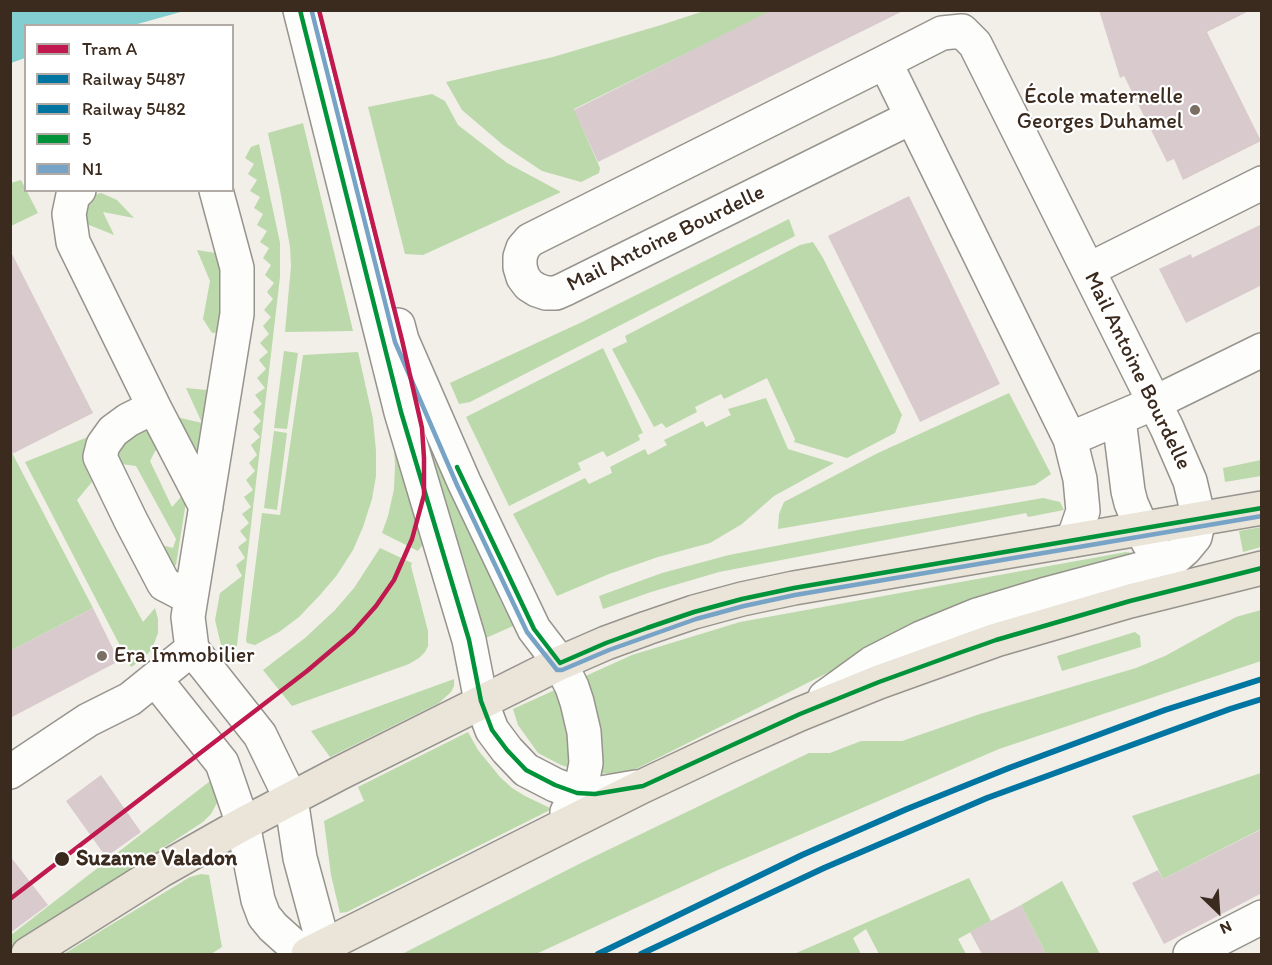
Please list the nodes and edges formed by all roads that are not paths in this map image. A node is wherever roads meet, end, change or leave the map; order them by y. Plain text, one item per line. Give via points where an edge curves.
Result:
1 (300, 10) edge
2 (319, 10) edge
3 (885, 62) junction
4 (326, 78) junction
5 (912, 117) junction
6 (1262, 183) edge
7 (77, 192) edge
8 (217, 192) edge
9 (1088, 270) junction
10 (1262, 350) edge
11 (1154, 404) junction
12 (154, 407) junction
13 (1119, 419) junction
14 (1070, 439) junction
15 (206, 507) junction
16 (1262, 508) edge
17 (1199, 519) junction
18 (1141, 529) junction
19 (1074, 540) junction
20 (1169, 560) junction
21 (1262, 568) edge
22 (1206, 581) junction
23 (191, 598) junction
24 (192, 648) junction
25 (560, 663) junction
26 (155, 679) junction
27 (481, 702) junction
28 (800, 714) junction
29 (10, 772) edge
30 (643, 786) junction
31 (577, 793) junction
32 (291, 800) junction
33 (243, 825) junction
34 (552, 832) junction
35 (1262, 917) edge
36 (312, 952) edge
37 (28, 954) edge
38 (1190, 954) edge

1 - 4 street
2 - 4 street
3 - 5 street
3 - 5 street, Mail Antoine Bourdelle via 530,240 520,257 523,277 529,285 546,293 565,289
3 - 9 street, Mail Antoine Bourdelle via 942,33 962,31 975,44
4 - 25 street via 402,340 534,629
4 - 27 street via 401,412 469,640
5 - 14 street
6 - 9 street
7 - 12 street via 69,214 73,242
8 - 15 street via 237,268 237,314
9 - 11 street, Mail Antoine Bourdelle
10 - 11 street
11 - 13 street
11 - 17 street, Mail Antoine Bourdelle via 1190,481
12 - 15 street
12 - 23 street via 113,431 100,457 165,584
13 - 14 street
13 - 18 street, Mail Antoine Bourdelle via 1128,491
14 - 19 street via 1083,511
15 - 23 street
16 - 17 main road
17 - 18 main road
17 - 20 street via 1195,537
18 - 19 main road
18 - 20 street, Mail Antoine Bourdelle via 1155,550
19 - 25 main road via 742,599 647,628
20 - 22 street, Mail Antoine Bourdelle
20 - 28 street via 977,615 921,638 873,663
21 - 22 main road
22 - 28 main road via 996,640
23 - 24 street via 188,617
24 - 26 street
24 - 32 street via 260,735
25 - 27 main road
25 - 31 street via 574,694 584,732 586,763
26 - 29 street via 130,699 88,720
26 - 33 street via 222,763
27 - 31 street via 492,729 526,770
27 - 32 main road
28 - 30 main road
30 - 31 street
30 - 34 main road
31 - 34 street
32 - 33 main road
32 - 36 street
33 - 36 street via 264,916 290,944
33 - 37 main road via 160,871
34 - 36 main road
35 - 38 street

